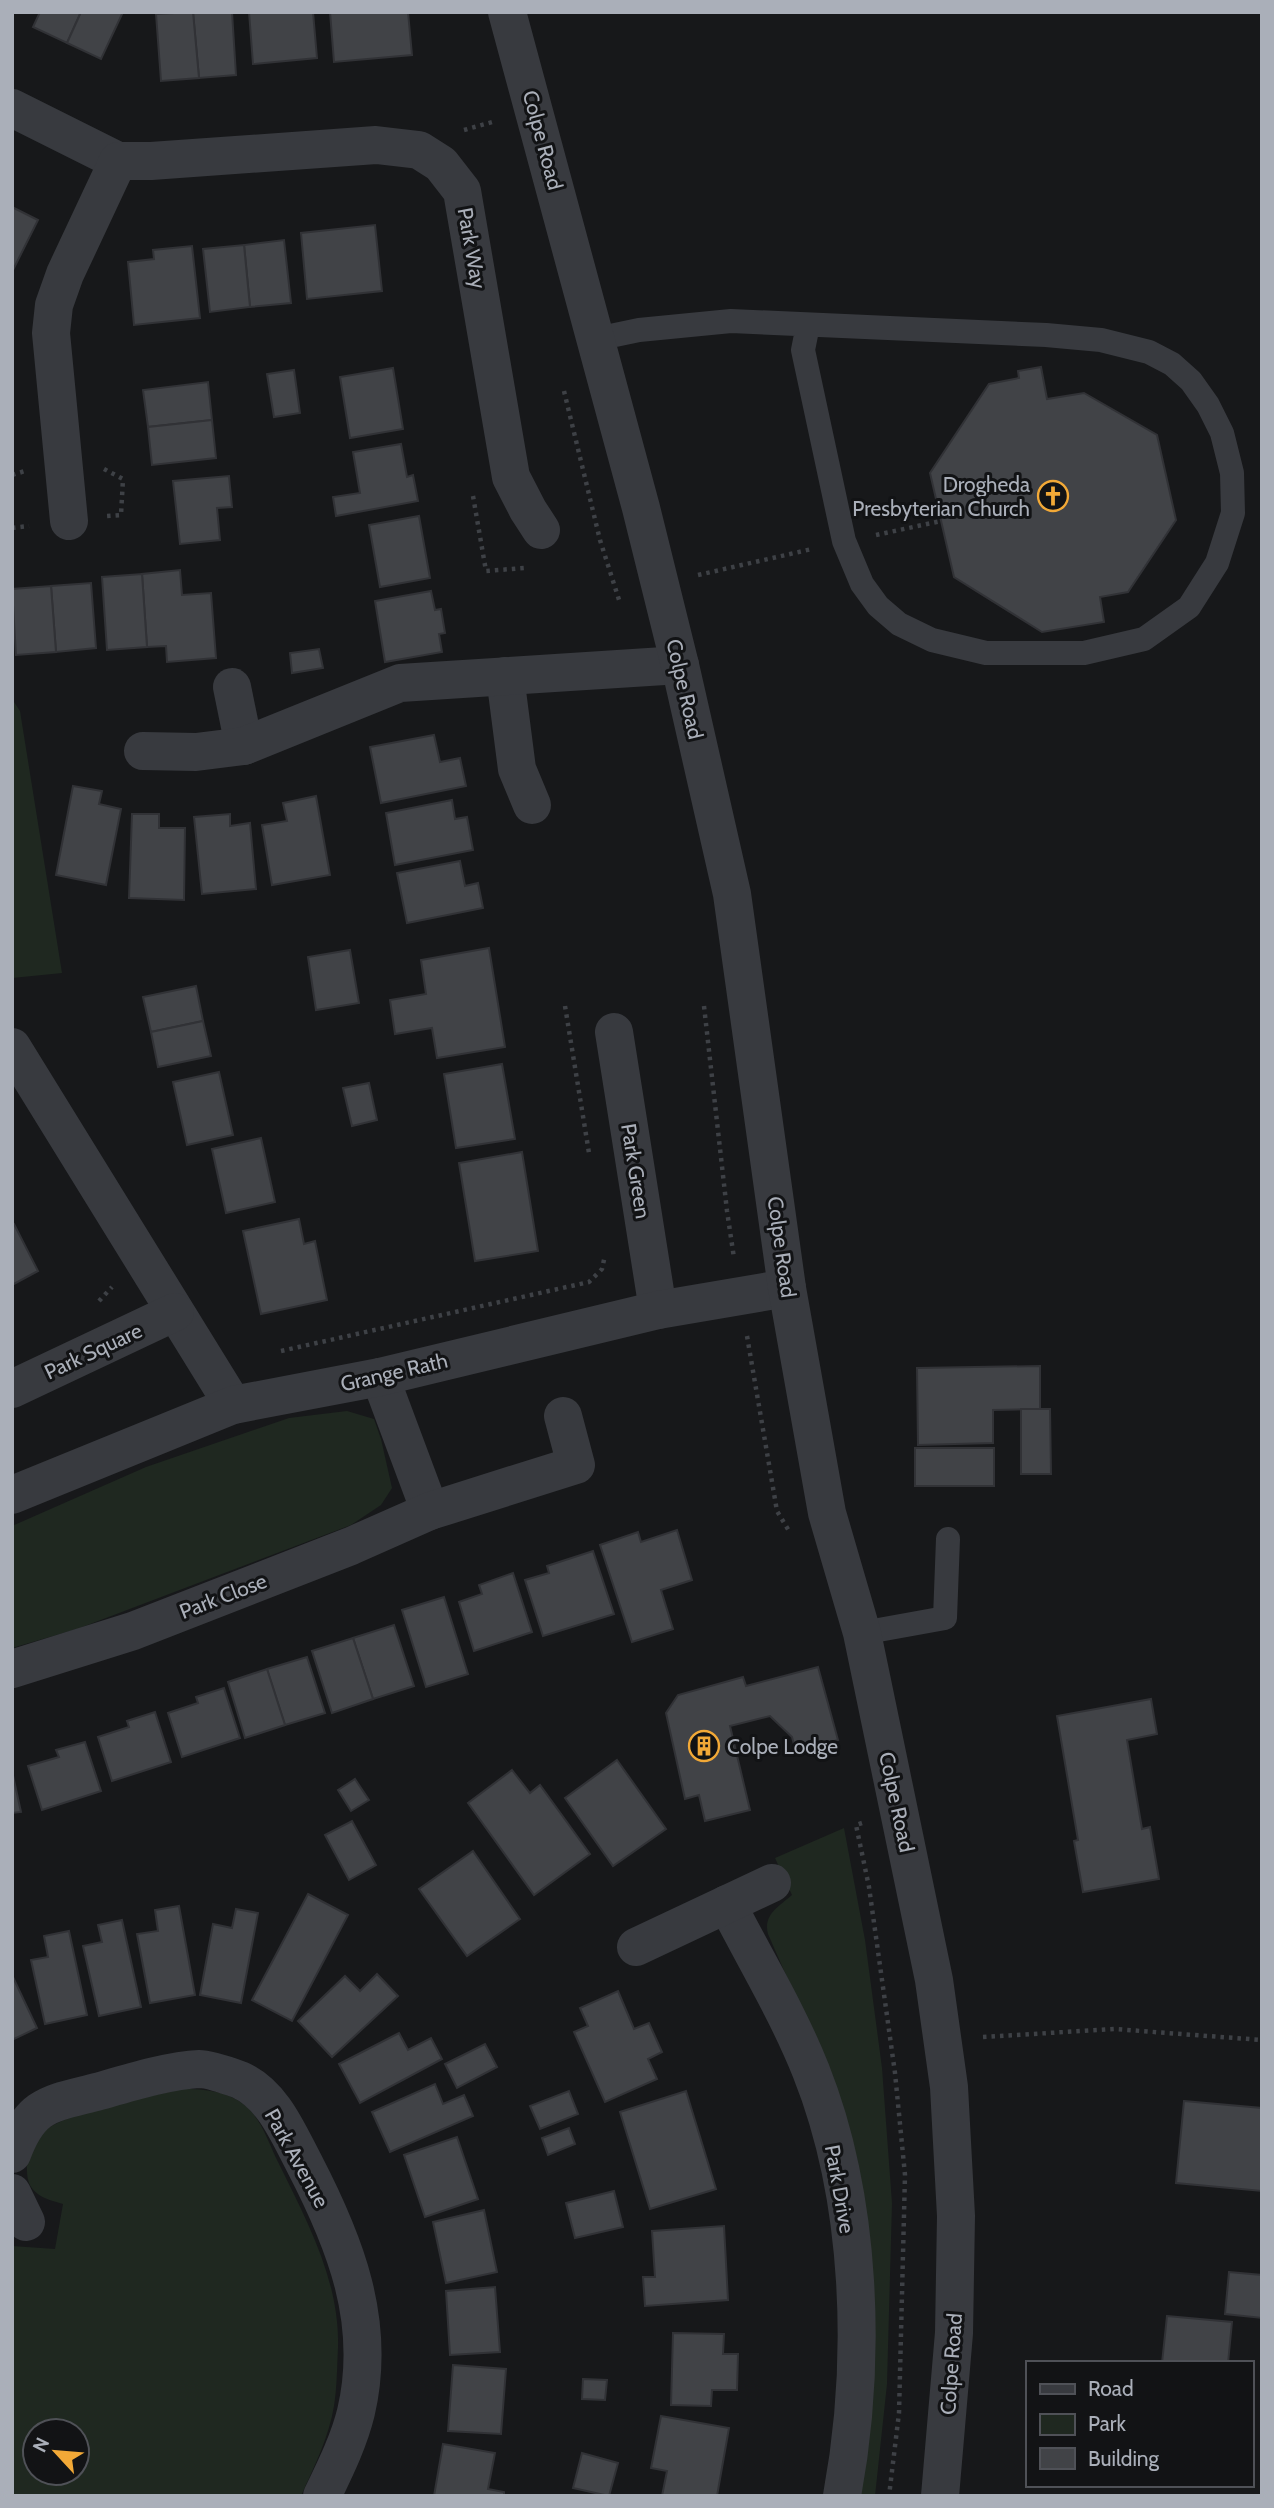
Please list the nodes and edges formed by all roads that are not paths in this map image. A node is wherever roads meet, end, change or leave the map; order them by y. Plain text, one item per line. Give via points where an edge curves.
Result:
1 (507, 12) edge
2 (12, 108) edge
3 (118, 161) junction
4 (808, 325) junction
5 (596, 339) junction
6 (69, 521) road end
7 (541, 530) dead end
8 (680, 665) junction
9 (505, 676) junction
10 (232, 687) dead end
11 (244, 746) junction
12 (142, 751) dead end
13 (532, 804) dead end
14 (614, 1032) dead end
15 (12, 1046) edge
16 (788, 1288) junction
17 (658, 1310) junction
18 (175, 1312) junction
19 (380, 1377) junction
20 (12, 1389) edge
21 (233, 1405) junction
22 (563, 1416) dead end
23 (12, 1495) edge
24 (430, 1511) junction
25 (947, 1539) dead end
26 (862, 1633) junction
27 (12, 1669) edge
28 (772, 1883) dead end
29 (727, 1904) junction
30 (636, 1947) dead end
31 (12, 2154) edge
32 (322, 2496) edge
33 (842, 2496) edge
34 (940, 2496) edge

1 - 5 street, Colpe Road
2 - 3 street
3 - 6 street via 54,305 51,333
3 - 7 street, Park Way via 376,145 419,150 441,164 462,191 511,477
4 - 4 lane via 1101,340 1149,352 1172,364 1208,405 1222,433 1232,473 1233,513 1217,563 1189,607 1144,639 1084,653 986,653 932,640 899,624 862,584 844,541 803,350
4 - 5 lane via 732,321
5 - 8 street, Colpe Road
8 - 9 street
8 - 16 street, Colpe Road via 732,894
9 - 11 street via 400,683
9 - 13 street via 517,769
10 - 11 street
11 - 12 street via 196,752
14 - 17 street, Park Green
15 - 18 street
16 - 17 street, Grange Rath
16 - 26 street, Colpe Road via 827,1513
17 - 19 street, Grange Rath
18 - 20 street, Park Square
18 - 21 street
19 - 21 street, Grange Rath
19 - 24 street
21 - 23 street, Grange Rath
22 - 24 street, Park Close via 576,1465
24 - 27 street, Park Close via 133,1631
25 - 26 lane via 945,1618
26 - 34 street, Colpe Road via 934,1980 949,2087 956,2216 954,2333
28 - 29 street
29 - 30 street
29 - 33 street, Park Drive via 811,2071 841,2176 855,2286 856,2336 851,2436
31 - 32 street, Park Avenue via 24,2127 45,2105 188,2071 201,2069 241,2081 274,2109 318,2190 349,2264 362,2318 361,2381 355,2414

